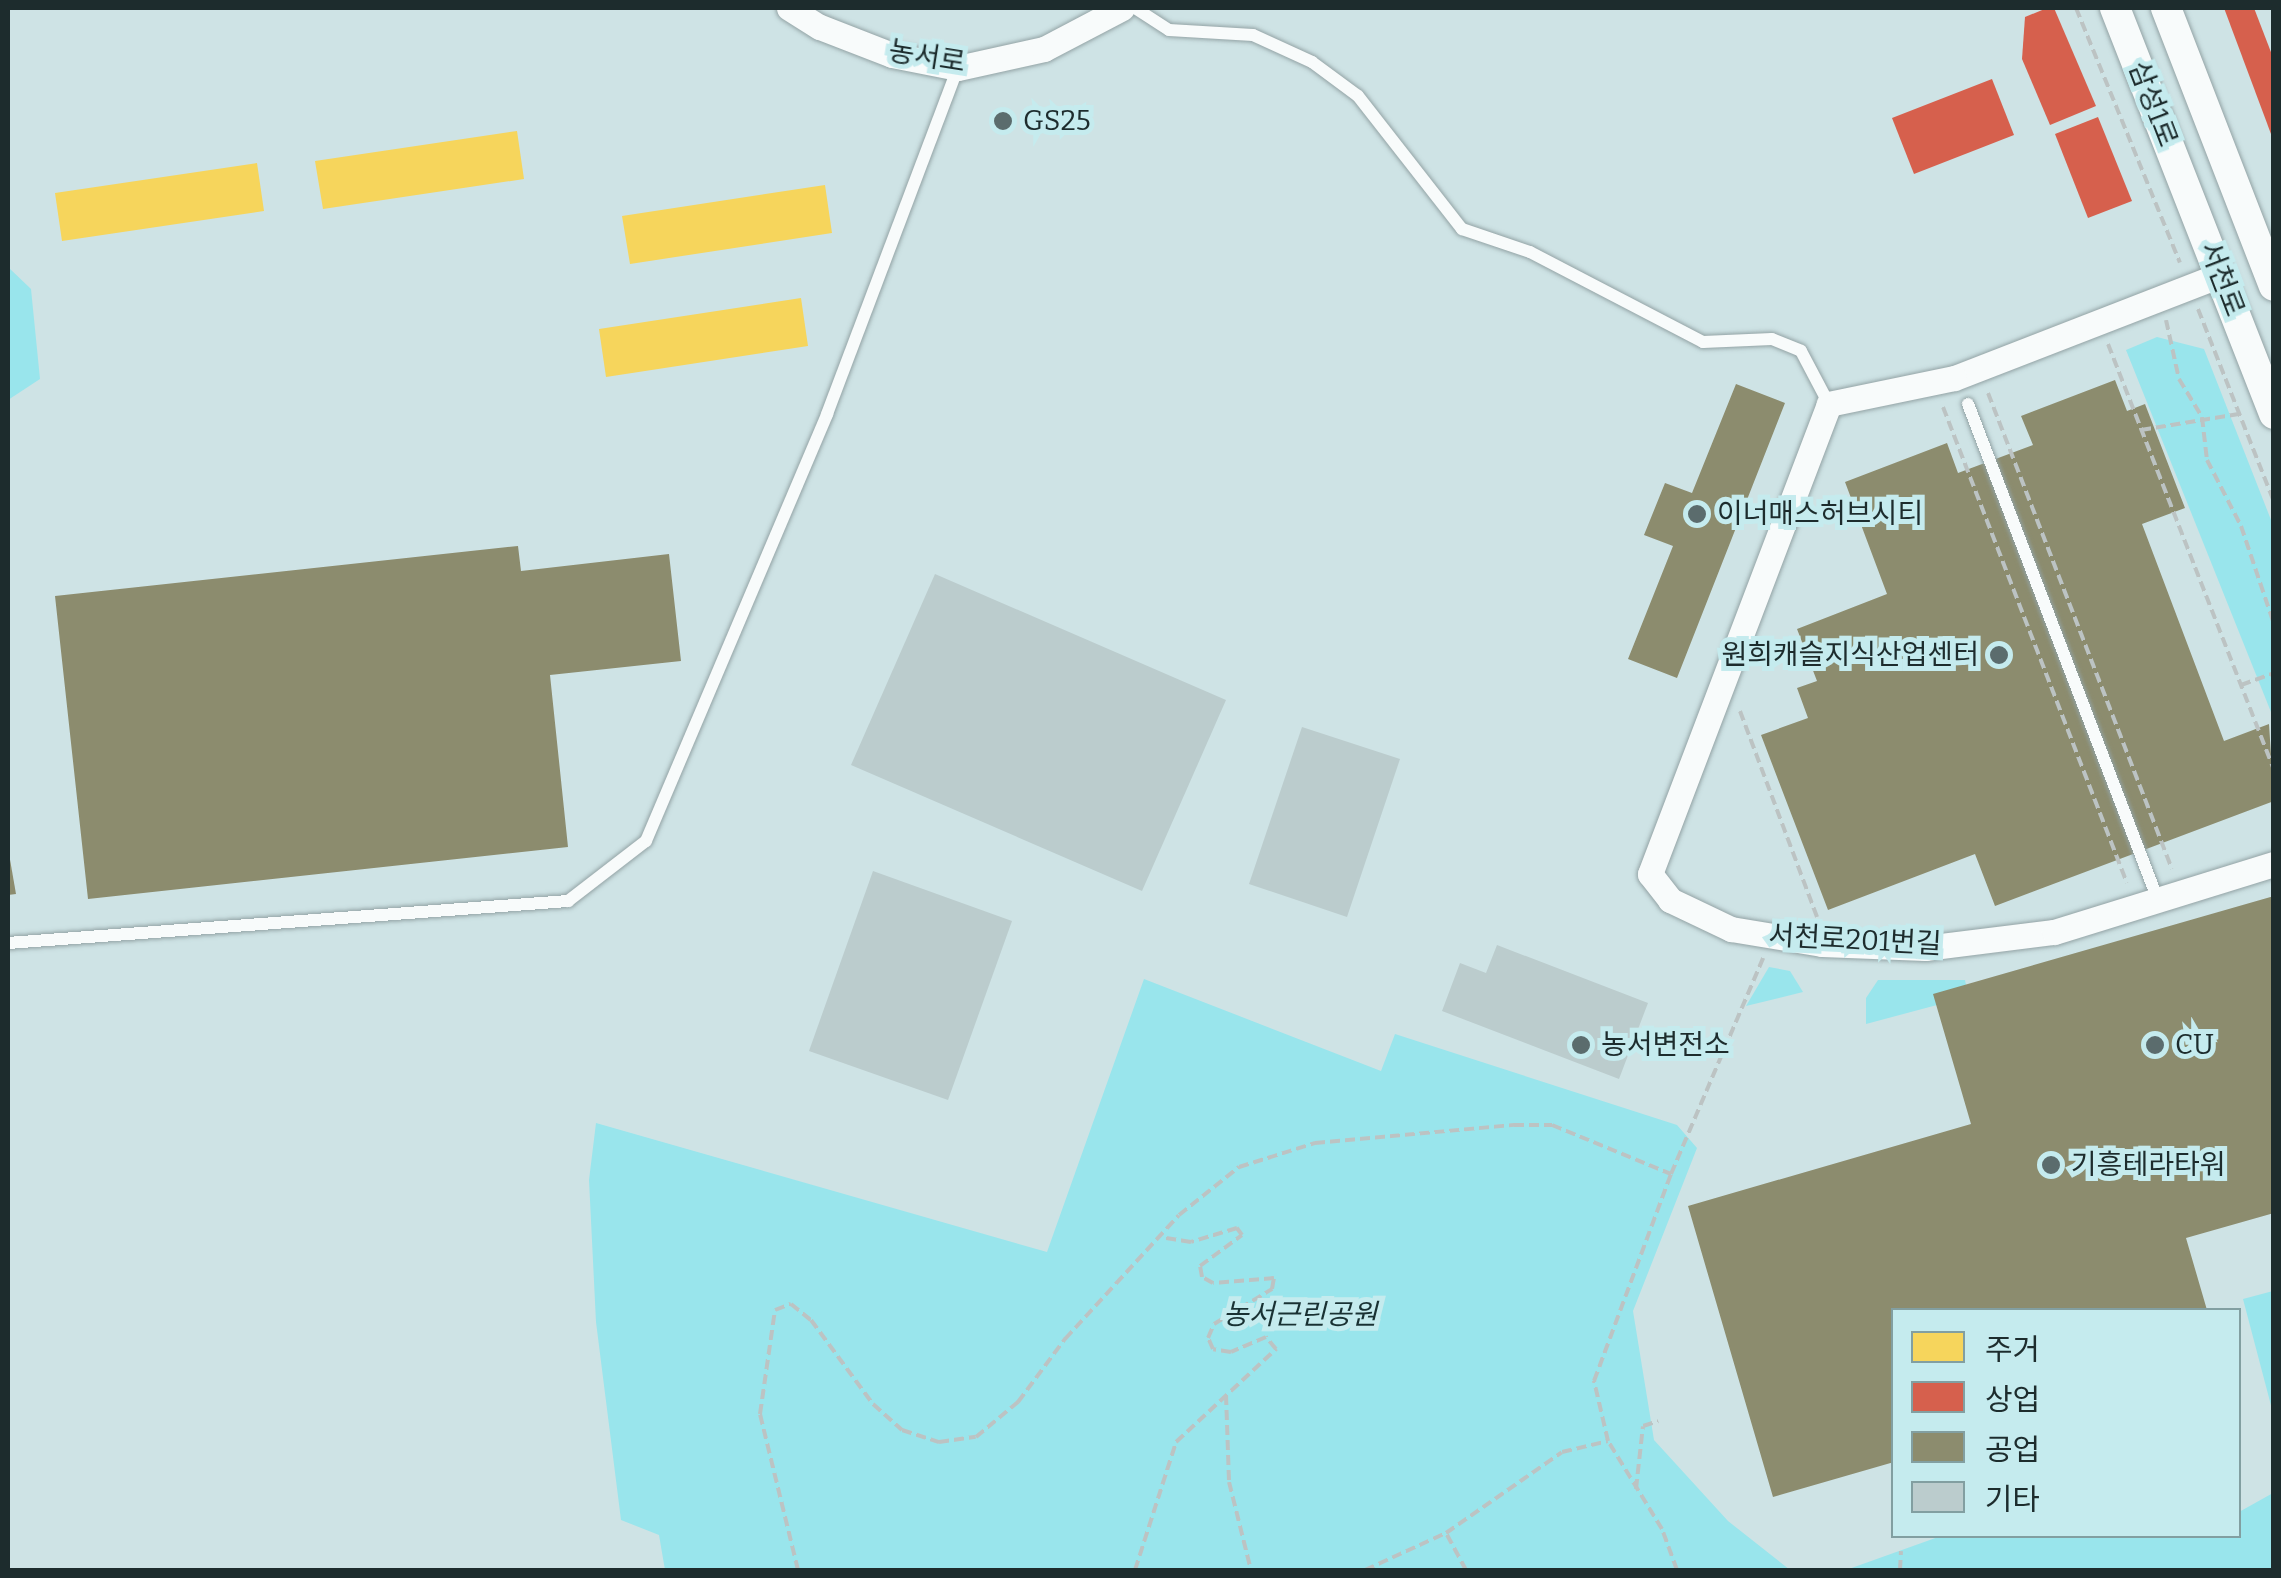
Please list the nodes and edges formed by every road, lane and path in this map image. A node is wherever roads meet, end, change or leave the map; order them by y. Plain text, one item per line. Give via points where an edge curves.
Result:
1 (790, 8) edge
2 (1122, 8) edge
3 (1135, 8) edge
4 (2076, 8) edge
5 (2115, 8) edge
6 (2166, 8) edge
7 (958, 68) junction
8 (2234, 186) joint
9 (2191, 200) joint
10 (2220, 275) junction
11 (2274, 286) edge
12 (2190, 288) junction
13 (2166, 320) dead end
14 (2106, 339) dead end
15 (1985, 386) dead end
16 (1939, 398) dead end
17 (1829, 404) junction
18 (1968, 404) dead end
19 (2239, 414) junction
20 (2274, 414) edge
21 (2202, 420) junction
22 (2142, 430) junction
23 (2274, 502) edge
24 (2274, 624) edge
25 (2274, 673) edge
26 (2241, 685) junction
27 (1733, 693) dead end
28 (2274, 770) edge
29 (2274, 864) edge
30 (2173, 874) dead end
31 (2128, 888) dead end
32 (2158, 900) junction
33 (1819, 922) dead end
34 (8, 943) edge
35 (1764, 956) dead end
36 (1671, 1174) junction
37 (1160, 1236) junction
38 (1226, 1395) junction
39 (1658, 1422) dead end
40 (1608, 1441) junction
41 (1636, 1489) junction
42 (1446, 1533) junction
43 (1902, 1551) dead end
44 (798, 1570) edge
45 (1135, 1570) edge
46 (1251, 1570) edge
47 (1365, 1570) edge
48 (1466, 1570) edge
49 (1677, 1570) edge
50 (1900, 1570) edge

1 - 7 street, 농서로 via 892,55
2 - 7 street, 농서로 via 1044,49
3 - 17 lane via 1168,30 1253,35 1312,62 1358,96 1462,229 1530,252 1703,342 1772,339 1802,352
4 - 12 path
5 - 9 street, 삼성1로
6 - 8 street, 삼성1로
7 - 34 lane via 828,414 646,841 568,900
8 - 11 street, 서천로
9 - 10 street, 서천로
10 - 12 street
10 - 20 street, 서천로
12 - 17 street via 1954,378
12 - 19 path
13 - 21 path via 2179,378
14 - 22 path
15 - 30 path
16 - 31 path
17 - 32 street, 서천로201번길 via 1651,860 1656,886 1688,912 1731,929 1876,948 2018,940
18 - 32 lane
19 - 21 path
19 - 23 path
21 - 22 path
21 - 24 path via 2207,460 2241,526
22 - 26 path
25 - 26 path
26 - 28 path
27 - 33 path
29 - 32 street, 서천로201번길
35 - 36 path
36 - 37 path via 1552,1126 1315,1143 1239,1167
36 - 40 path via 1594,1381
37 - 38 path via 1172,1244 1237,1228 1242,1235 1200,1266 1202,1278 1274,1278 1272,1289 1214,1324 1208,1338 1213,1350 1231,1352 1266,1336 1276,1349
37 - 44 path via 1018,1402 976,1437 939,1442 902,1430 874,1404 811,1320 790,1304 775,1310 760,1414
38 - 45 path via 1176,1442
38 - 46 path via 1229,1482
39 - 41 path via 1643,1426
40 - 41 path
40 - 42 path via 1562,1452
41 - 49 path via 1662,1529
42 - 47 path
42 - 48 path
43 - 50 path

